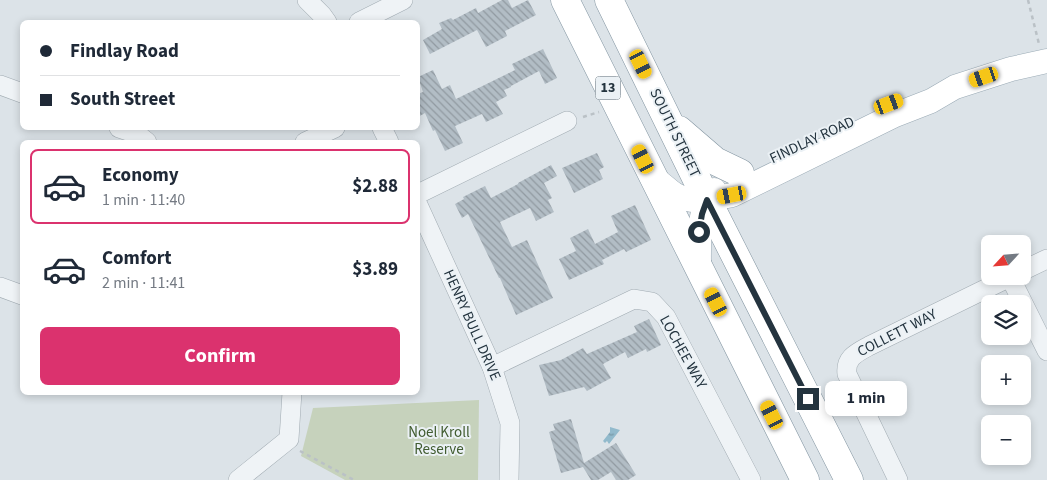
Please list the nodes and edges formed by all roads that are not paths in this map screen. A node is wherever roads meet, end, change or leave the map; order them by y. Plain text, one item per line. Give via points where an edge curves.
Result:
1 (307, 0) edge
2 (403, 0) edge
3 (565, 0) edge
4 (609, 0) edge
5 (325, 20) edge
6 (363, 20) edge
7 (1044, 54) edge
8 (0, 86) edge
9 (955, 88) junction
10 (20, 93) edge
11 (668, 118) junction
12 (567, 121) dead end
13 (125, 130) edge
14 (330, 130) edge
15 (144, 140) edge
16 (308, 140) edge
17 (740, 173) junction
18 (652, 177) junction
19 (420, 193) edge
20 (707, 200) junction
21 (420, 209) edge
22 (1047, 259) edge
23 (1031, 267) edge
24 (699, 270) junction
25 (994, 285) edge
26 (1019, 285) edge
27 (0, 287) edge
28 (20, 294) edge
29 (1047, 352) edge
30 (492, 367) junction
31 (292, 395) edge
32 (238, 480) edge
33 (509, 480) edge
34 (751, 480) edge
35 (805, 480) edge
36 (849, 480) edge
37 (898, 480) edge

1 - 5 street
2 - 6 street
3 - 18 highway, 13
4 - 11 highway, SOUTH STREET
7 - 9 main road, FINDLAY ROAD via 1011,70
8 - 10 street
9 - 17 main road, FINDLAY ROAD via 923,91 889,104
9 - 20 main road, FINDLAY ROAD via 895,114 732,195
11 - 17 highway via 715,161
11 - 20 highway, SOUTH STREET
12 - 19 street
13 - 15 street
14 - 16 street
17 - 20 main road, FINDLAY ROAD via 721,182
18 - 20 main road, FINDLAY ROAD via 675,194 690,200
18 - 24 highway, 13
20 - 24 main road, FINDLAY ROAD via 699,232
20 - 36 highway, SOUTH STREET
21 - 30 street, HENRY BULL DRIVE
22 - 23 street, COLLETT WAY
24 - 35 highway, 13
25 - 37 street, COLLETT WAY via 850,358 847,374
26 - 29 street
27 - 28 street
30 - 33 street, HENRY BULL DRIVE via 510,423
30 - 34 street, LOCHEE WAY via 634,299 652,302 666,317
31 - 32 street via 288,439

